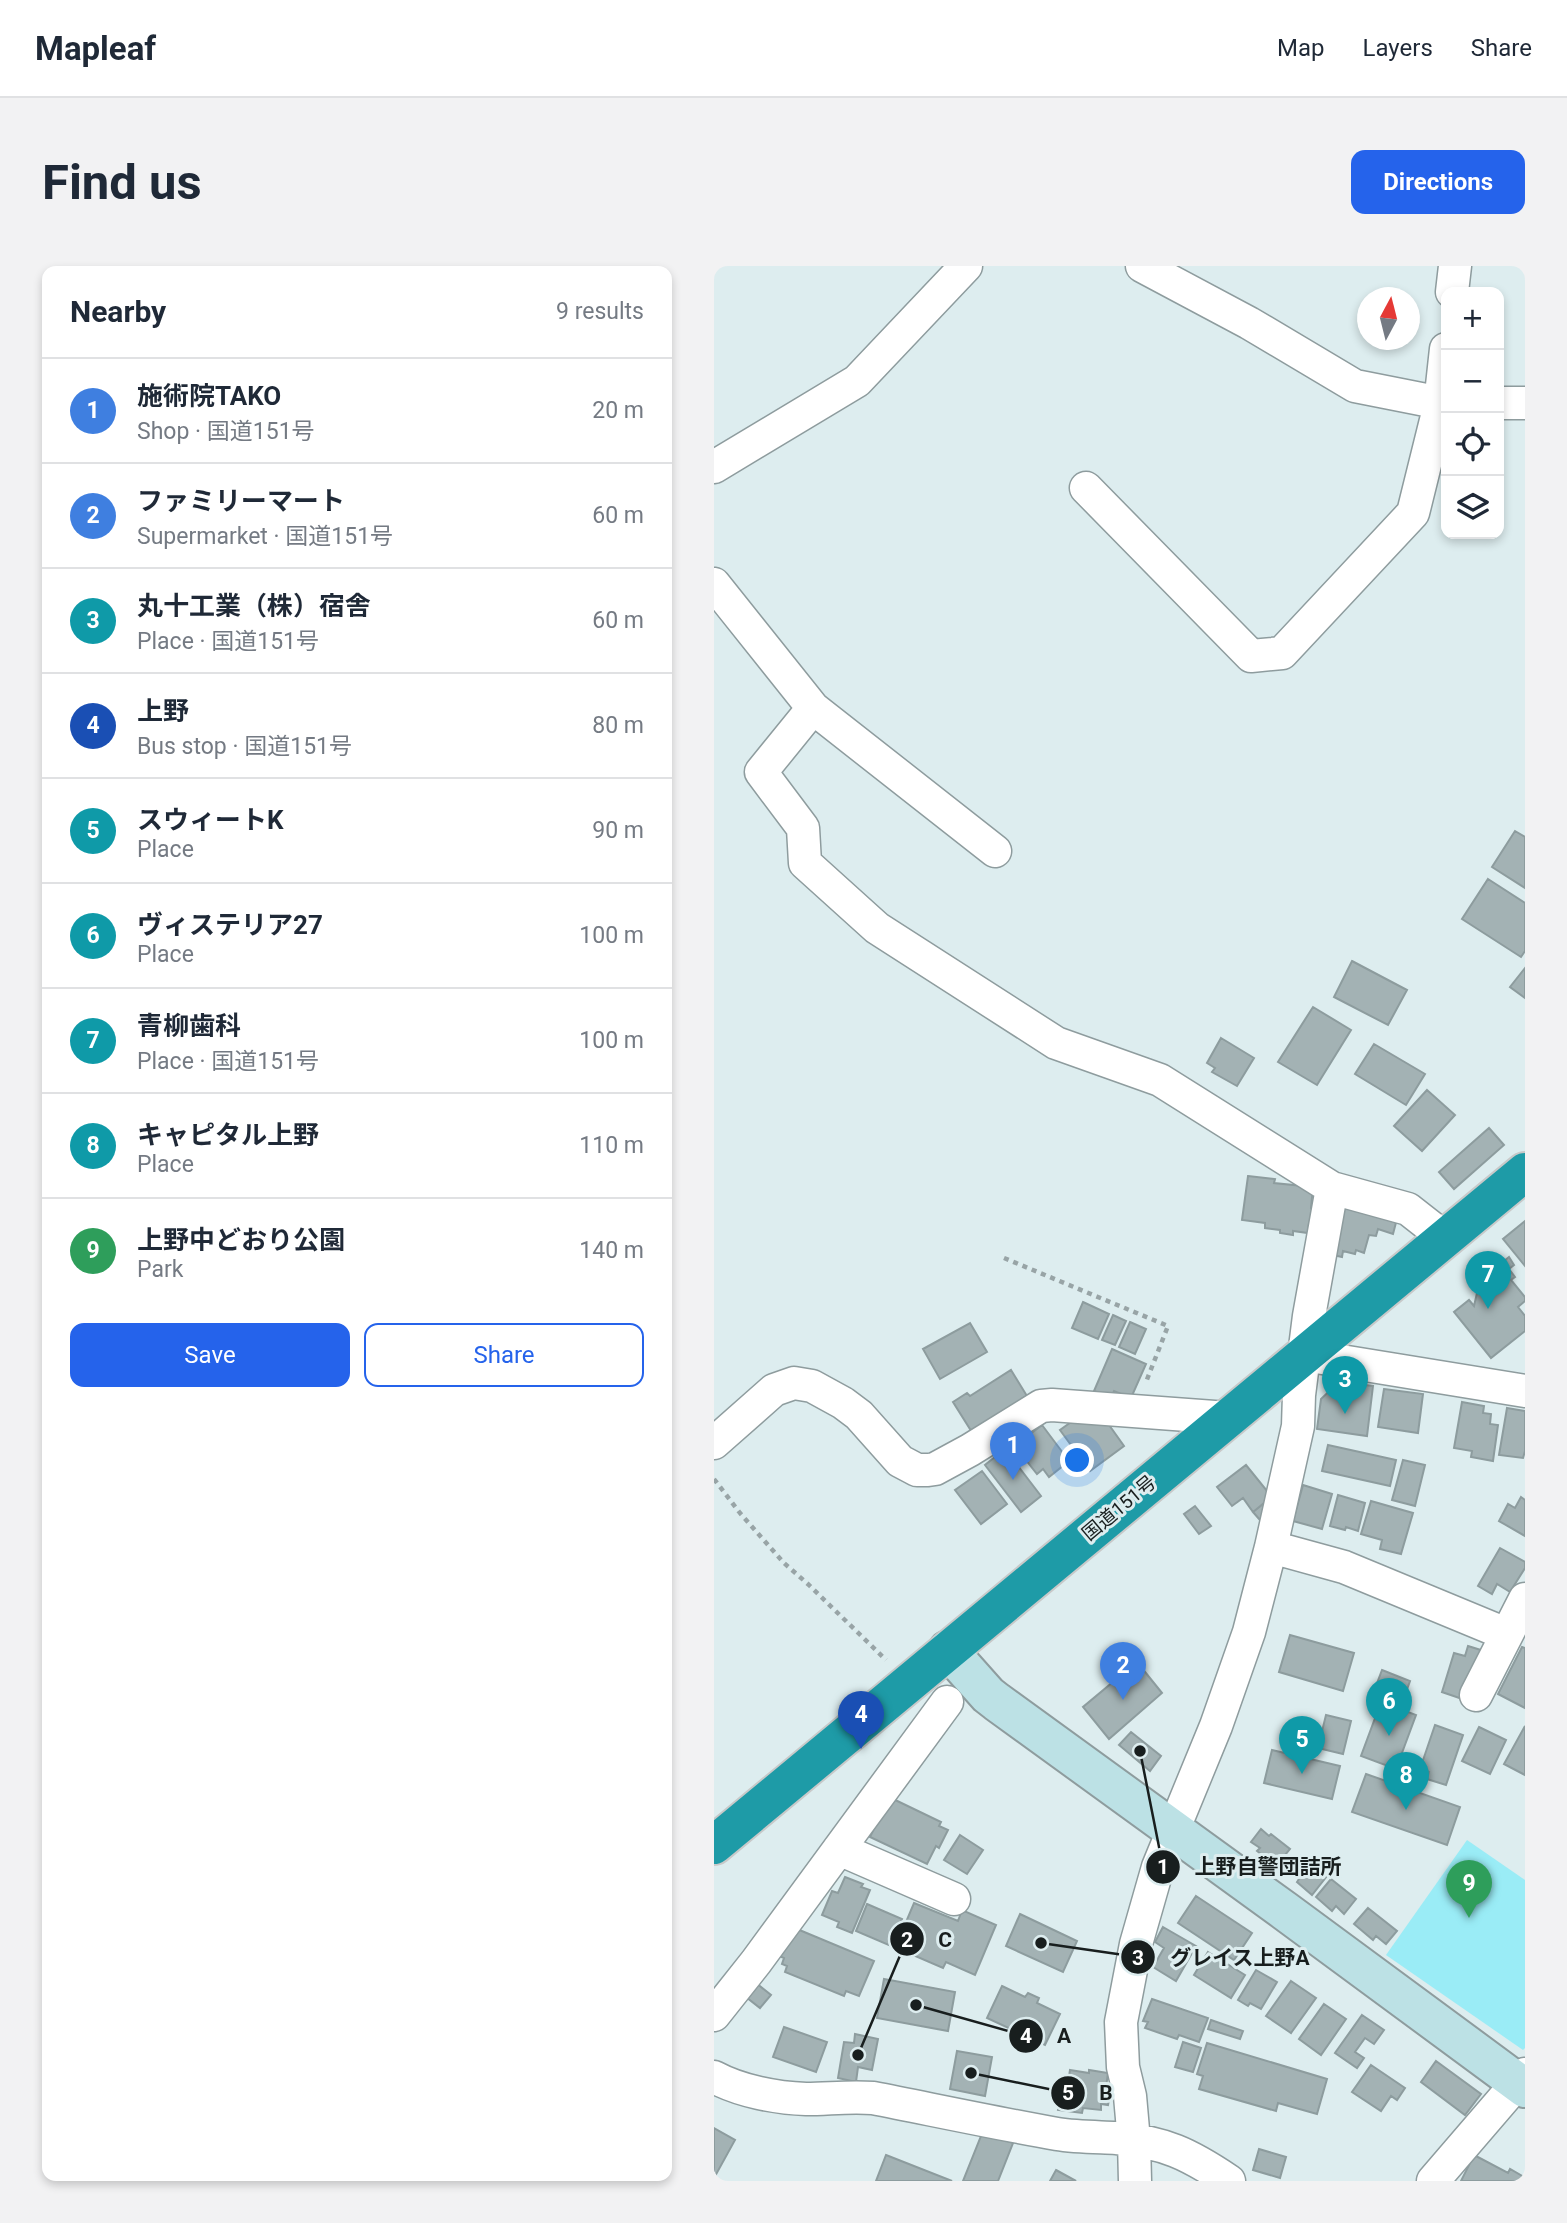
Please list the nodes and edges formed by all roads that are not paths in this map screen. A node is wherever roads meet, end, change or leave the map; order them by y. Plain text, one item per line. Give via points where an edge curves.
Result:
1 (965, 266) edge
2 (1142, 266) edge
3 (1455, 266) edge
4 (1453, 287) edge
5 (1504, 403) edge
6 (1525, 403) edge
7 (1441, 404) edge
8 (1441, 411) edge
9 (714, 467) edge
10 (1086, 488) dead end
11 (714, 584) edge
12 (813, 708) junction
13 (995, 851) dead end
14 (1525, 1172) edge
15 (1332, 1188) junction
16 (1445, 1238) junction
17 (1304, 1355) junction
18 (1525, 1391) edge
19 (1227, 1418) junction
20 (714, 1443) edge
21 (1271, 1547) junction
22 (1525, 1599) edge
23 (1506, 1634) junction
24 (948, 1650) junction
25 (1476, 1695) dead end
26 (947, 1702) dead end
27 (1174, 1831) junction
28 (714, 1845) edge
29 (839, 1849) junction
30 (954, 1899) dead end
31 (714, 2015) edge
32 (714, 2077) edge
33 (1522, 2081) edge
34 (1134, 2141) junction
35 (1135, 2181) edge
36 (1229, 2181) edge
37 (1433, 2181) edge

1 - 9 street via 857,381
2 - 7 street via 1355,387
3 - 4 street
5 - 6 street
8 - 10 street via 1413,513 1282,653 1251,656
11 - 12 street
12 - 13 street
12 - 15 street via 761,772 803,828 804,863 877,928 1056,1043 1160,1080
14 - 16 highway, 国道151号
15 - 16 street via 1408,1209
15 - 17 street
16 - 17 highway, 国道151号
17 - 18 street
17 - 19 highway, 国道151号
17 - 21 street via 1296,1436
19 - 20 street via 1041,1406 935,1469 916,1470 900,1461 843,1403 812,1386 794,1383 774,1390
19 - 24 highway, 国道151号
21 - 23 street via 1344,1567
21 - 27 street via 1249,1632
22 - 23 street
23 - 25 street
24 - 27 street via 988,1695
24 - 28 highway, 国道151号
26 - 29 street
27 - 33 street
27 - 34 street via 1157,1867 1121,2022
29 - 30 street
29 - 31 street
32 - 34 street via 758,2093 804,2099 873,2098 1059,2134
33 - 37 street
34 - 35 street
34 - 36 street via 1184,2152

